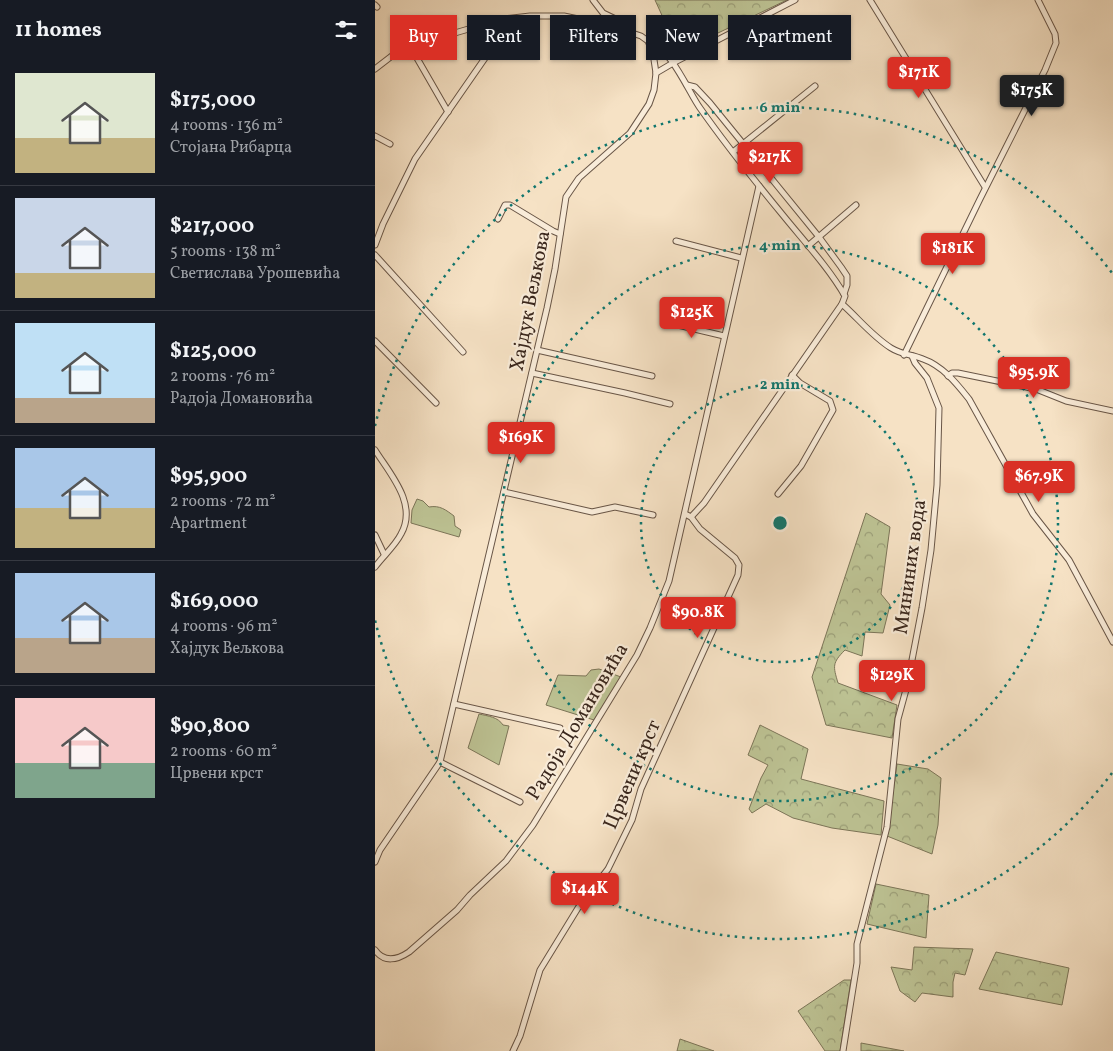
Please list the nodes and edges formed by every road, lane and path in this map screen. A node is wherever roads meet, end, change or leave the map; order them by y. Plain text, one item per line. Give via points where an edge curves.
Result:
1 (593, 0) edge
2 (795, 0) edge
3 (870, 0) edge
4 (1038, 0) edge
5 (607, 15) edge
6 (390, 57) edge
7 (418, 60) edge
8 (484, 60) edge
9 (653, 60) edge
10 (670, 60) edge
11 (673, 63) junction
12 (375, 69) edge
13 (656, 73) junction
14 (687, 85) junction
15 (815, 86) dead end
16 (448, 112) junction
17 (375, 136) edge
18 (390, 144) dead end
19 (743, 145) junction
20 (733, 152) junction
21 (759, 186) junction
22 (985, 187) junction
23 (856, 206) dead end
24 (498, 219) dead end
25 (560, 234) junction
26 (819, 237) junction
27 (676, 241) dead end
28 (375, 245) edge
29 (808, 246) junction
30 (375, 255) edge
31 (741, 258) junction
32 (844, 294) junction
33 (842, 304) junction
34 (665, 322) dead end
35 (724, 336) junction
36 (375, 341) edge
37 (537, 350) junction
38 (463, 352) dead end
39 (904, 355) junction
40 (912, 356) junction
41 (532, 373) junction
42 (793, 375) junction
43 (652, 376) dead end
44 (948, 376) junction
45 (436, 403) dead end
46 (671, 404) dead end
47 (1113, 411) edge
48 (375, 450) edge
49 (504, 492) junction
50 (778, 494) dead end
51 (685, 514) junction
52 (653, 515) dead end
53 (691, 517) junction
54 (375, 535) edge
55 (384, 554) junction
56 (375, 567) edge
57 (1113, 642) edge
58 (454, 704) junction
59 (559, 728) dead end
60 (440, 762) junction
61 (520, 802) dead end
62 (375, 862) edge
63 (375, 950) edge
64 (513, 1051) edge
65 (843, 1051) edge

1 - 5 street
2 - 11 street
3 - 22 street
4 - 22 street via 1057,39 1045,70
6 - 12 street
7 - 16 street
8 - 16 street
9 - 13 street, Хајдук Вељкова
10 - 11 street
11 - 13 street
11 - 14 street
13 - 25 street, Хајдук Вељкова via 649,104 630,133 571,188 566,197
14 - 19 street via 699,91
14 - 20 street via 694,100
15 - 19 street
16 - 28 street via 415,159
17 - 18 street
19 - 20 street
19 - 26 street
20 - 21 street
21 - 29 street
21 - 31 street, Радоја Домановића
22 - 39 street
23 - 26 street
24 - 25 street via 505,205 510,205
25 - 37 street, Хајдук Вељкова
26 - 29 street
26 - 32 street via 847,276
27 - 31 street
29 - 32 street
30 - 38 street
31 - 35 street, Радоја Домановића
32 - 33 street
33 - 39 street via 880,339
33 - 42 street
34 - 35 street
35 - 51 street, Радоја Домановића
36 - 45 street
37 - 41 street, Хајдук Вељкова
37 - 43 street
39 - 40 street
40 - 44 street via 923,359
40 - 65 street, Мининих вода via 927,378 939,408 931,550 907,686 898,719 887,828 857,944
41 - 46 street
41 - 49 street, Хајдук Вељкова
42 - 50 street via 830,402 833,410 801,466
42 - 53 street
44 - 47 street via 952,373 1036,389 1066,401
44 - 57 street via 969,399 1033,514 1069,560
48 - 55 street via 407,507 404,528
49 - 52 street via 592,512 615,507
49 - 58 street, Хајдук Вељкова
51 - 53 street, Црвени крст
51 - 63 street, Радоја Домановића via 669,581 637,655 533,825 506,861 409,952 391,960
53 - 64 street, Црвени крст via 700,529 735,558 739,565 737,575 641,790 632,820 616,854 540,970
54 - 55 street
55 - 56 street
58 - 59 street
58 - 60 street, Хајдук Вељкова
60 - 61 street
60 - 62 street, Хајдук Вељкова

